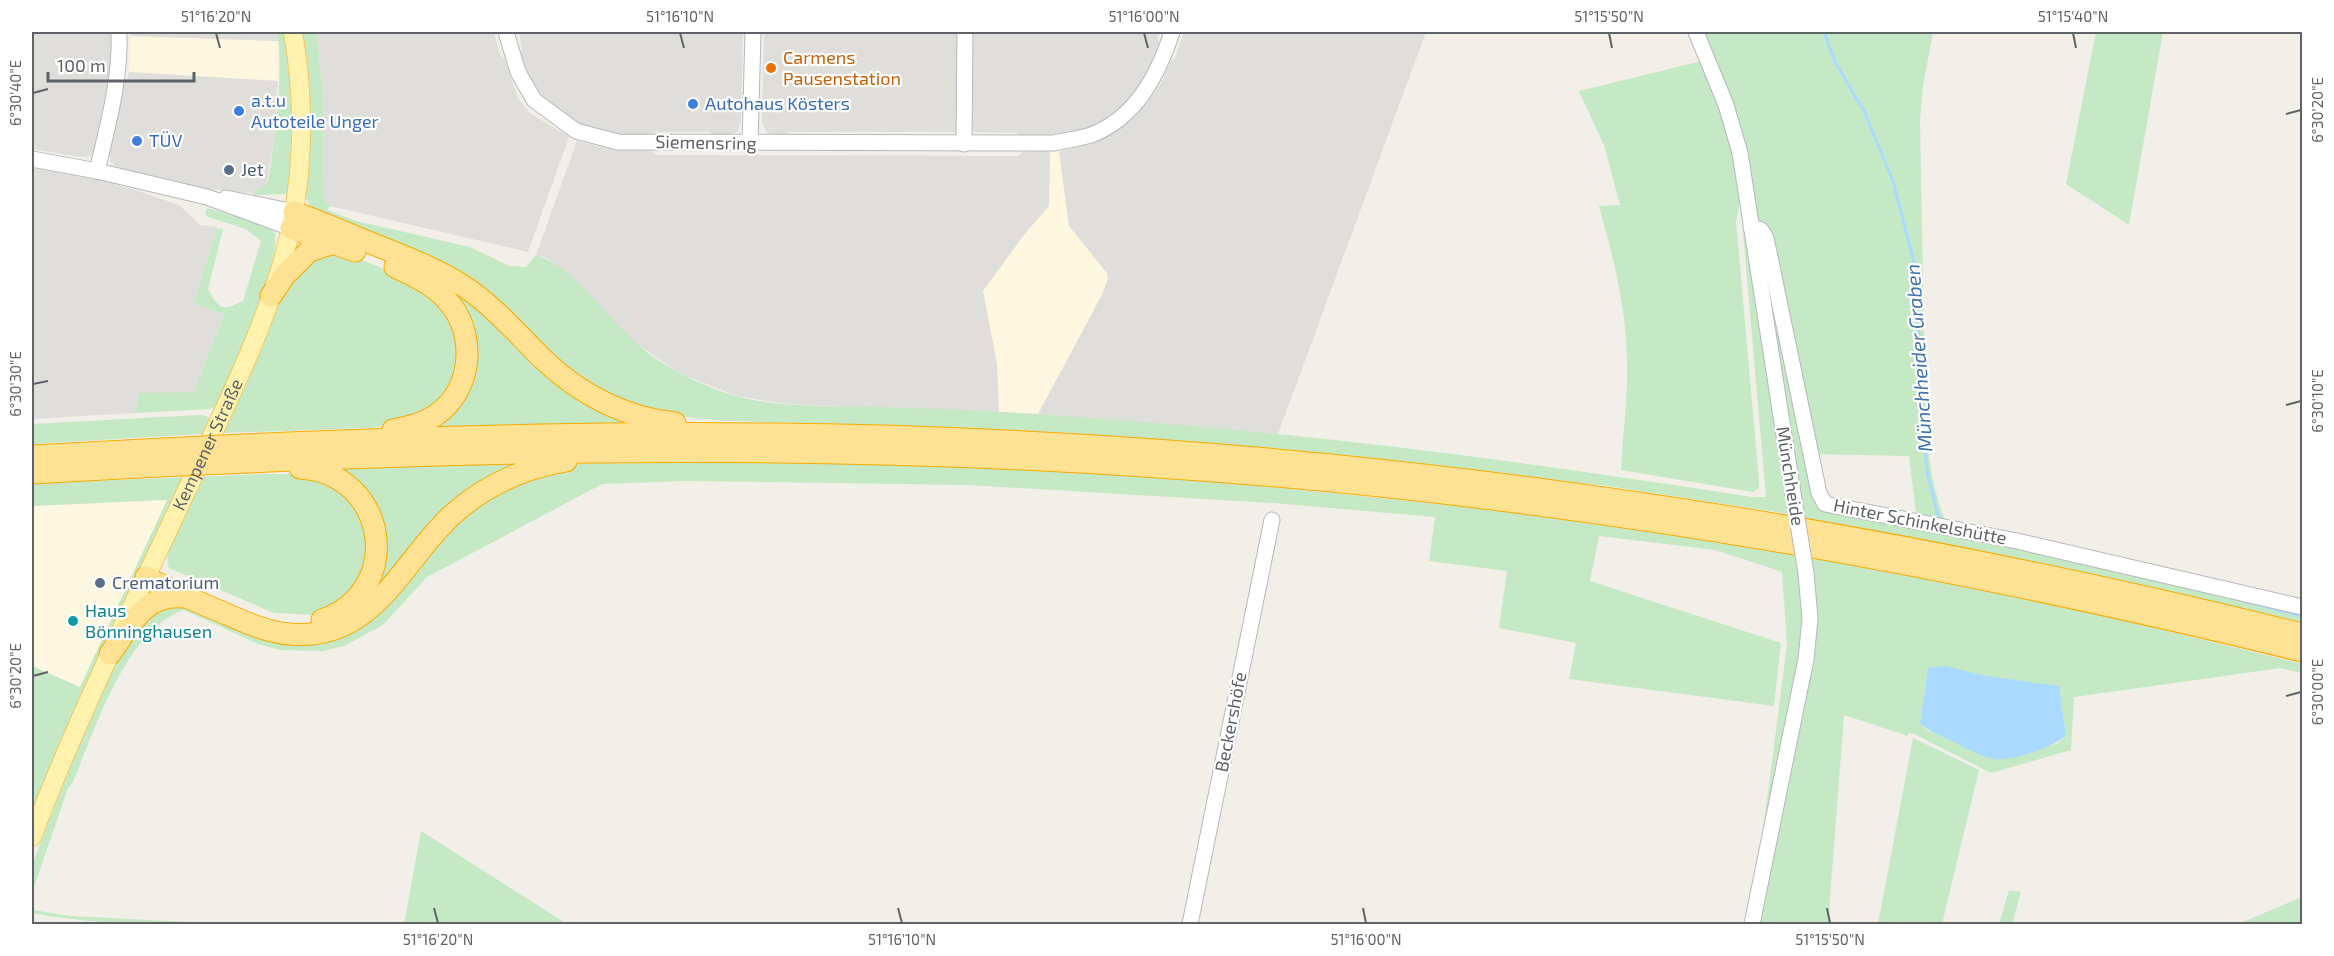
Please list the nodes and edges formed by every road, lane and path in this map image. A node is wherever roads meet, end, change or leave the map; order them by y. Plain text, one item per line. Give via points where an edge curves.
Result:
1 (119, 32) edge
2 (293, 32) edge
3 (506, 32) edge
4 (753, 32) edge
5 (965, 32) edge
6 (1172, 32) edge
7 (1696, 32) edge
8 (750, 144) junction
9 (964, 144) junction
10 (32, 159) edge
11 (97, 171) junction
12 (292, 220) junction
13 (1751, 227) junction
14 (334, 243) junction
15 (271, 296) junction
16 (742, 434) junction
17 (288, 443) junction
18 (688, 450) junction
19 (246, 453) junction
20 (32, 456) edge
21 (160, 458) junction
22 (32, 473) edge
23 (1272, 520) dead end
24 (149, 572) junction
25 (188, 597) junction
26 (2302, 607) edge
27 (2302, 634) edge
28 (2302, 651) edge
29 (110, 654) junction
30 (32, 837) edge
31 (1190, 924) edge
32 (1752, 924) edge

1 - 11 street via 120,55
2 - 12 main road, Kempener Straße via 299,75 300,139
3 - 8 street, Siemensring via 518,72 534,100 576,131 618,142
4 - 8 street
5 - 9 street
6 - 9 street, Siemensring via 1148,88 1126,114 1092,135 1054,143
7 - 13 street, Münchheide via 1726,105 1740,153
8 - 9 street, Siemensring
10 - 11 street
11 - 12 street via 207,198 249,201
12 - 14 highway
12 - 15 main road, Kempener Straße
12 - 16 highway via 429,267 455,281 498,313 561,375 606,404 650,419 720,426
13 - 26 street, Hinter Schinkelshütte via 1761,230 1766,238 1819,493 1825,504 2017,541
13 - 32 street, Münchheide, bridge via 1810,619 1806,659
14 - 15 highway via 309,251
14 - 17 highway via 411,274 436,289 462,323 467,364 451,401 421,423 391,430 318,435
15 - 24 main road, Kempener Straße via 242,370
16 - 17 highway
16 - 27 highway via 946,438 1128,448 1308,462 1512,485 1851,536 2049,575
17 - 19 highway
18 - 19 highway
18 - 25 highway via 653,458 560,462 496,484 445,521 373,606 332,630 297,635 275,632
18 - 28 highway via 915,454 1145,466 1483,498 1843,552 2109,605
19 - 21 highway, bridge
19 - 24 highway via 318,470 339,479 360,497 370,513 377,552 363,590 337,614 312,622 284,622
20 - 21 highway
21 - 22 highway
23 - 31 street, Beckershöfe
24 - 25 highway
24 - 29 main road, Kempener Straße
25 - 29 highway via 167,596 152,602
29 - 30 main road, Kempener Straße

